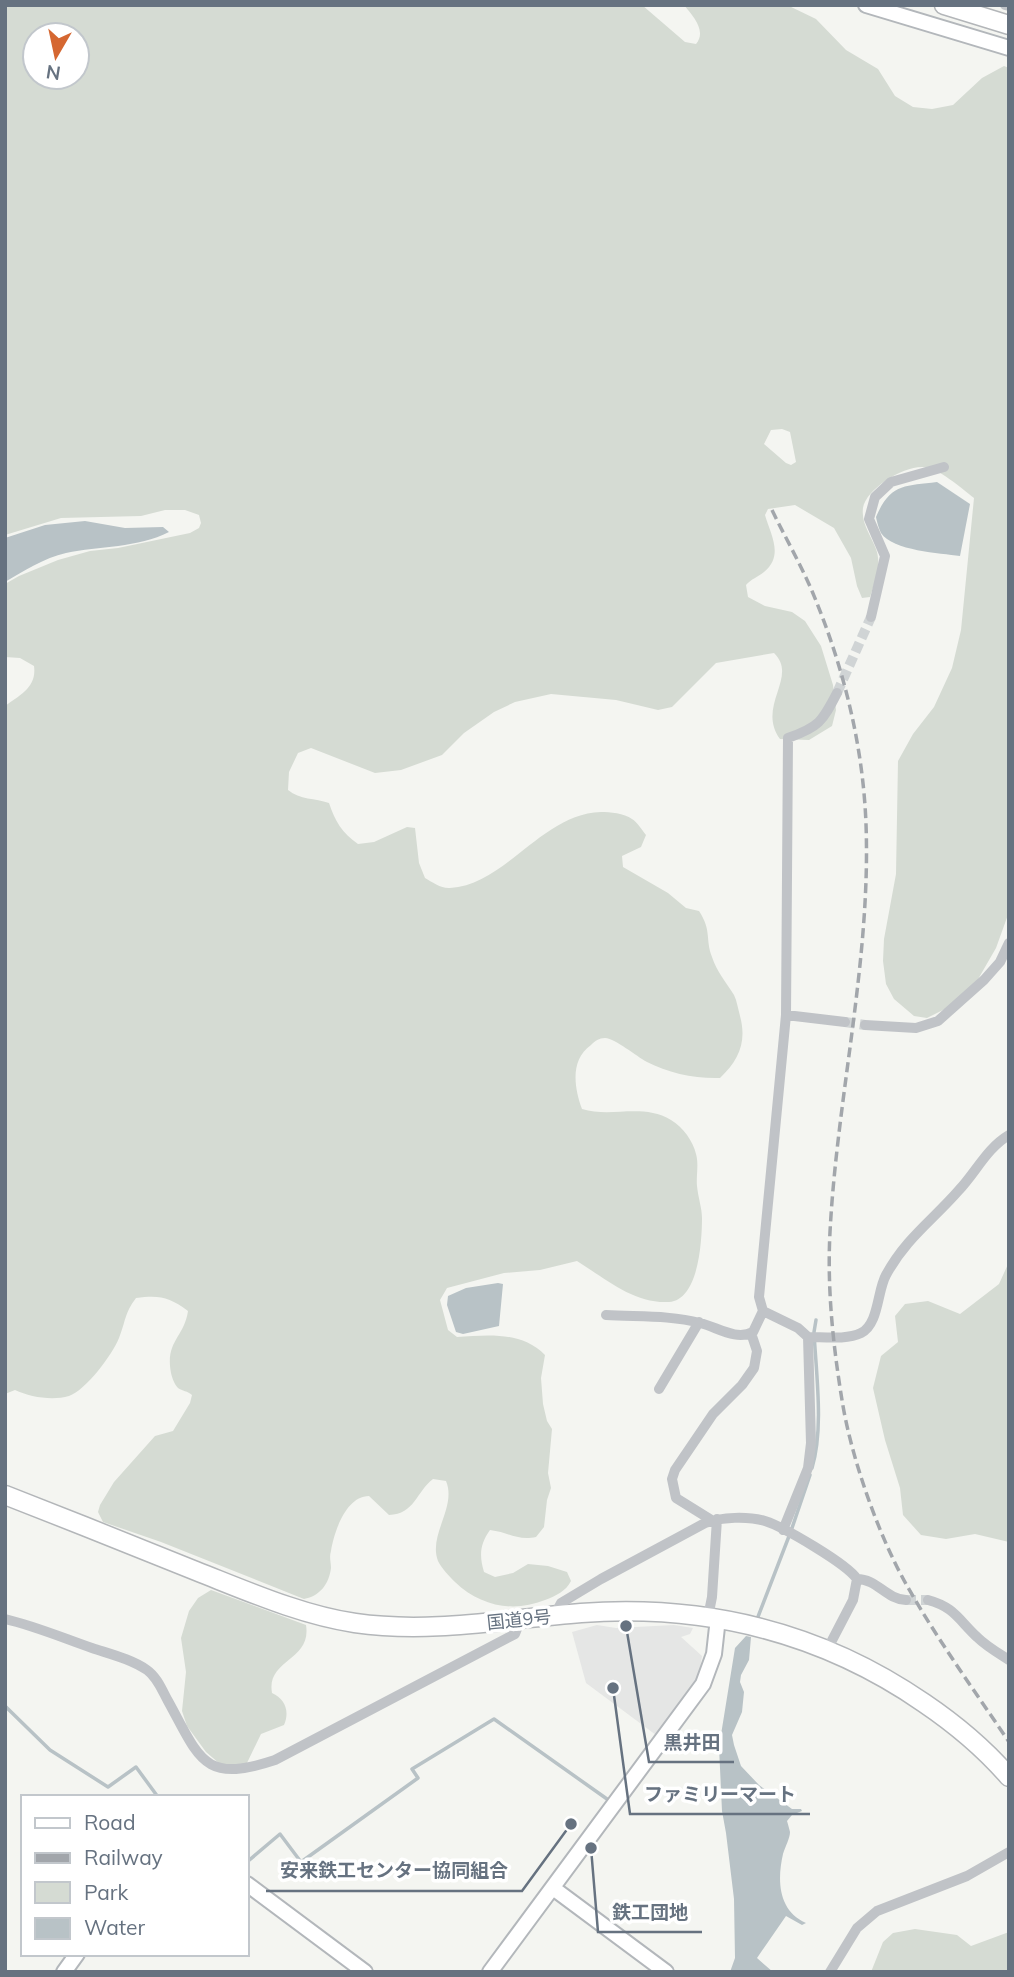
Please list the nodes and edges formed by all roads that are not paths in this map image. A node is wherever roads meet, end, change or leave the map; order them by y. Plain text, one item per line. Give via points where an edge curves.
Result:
1 (866, 5) edge
2 (944, 5) edge
3 (1009, 25) edge
4 (1009, 48) edge
5 (944, 467) dead end
6 (872, 617) tunnel mouth
7 (837, 692) tunnel mouth
8 (1009, 943) edge
9 (786, 1015) junction
10 (845, 1022) tunnel mouth
11 (865, 1025) tunnel mouth
12 (1009, 1135) edge
13 (763, 1311) junction
14 (606, 1315) dead end
15 (699, 1322) junction
16 (751, 1333) junction
17 (808, 1337) junction
18 (659, 1389) dead end
19 (5, 1495) edge
20 (715, 1520) junction
21 (787, 1532) junction
22 (858, 1579) junction
23 (906, 1600) tunnel mouth
24 (928, 1600) tunnel mouth
25 (554, 1616) junction
26 (713, 1618) junction
27 (5, 1619) edge
28 (520, 1621) junction
29 (827, 1650) junction
30 (1009, 1660) edge
31 (1009, 1777) edge
32 (1009, 1852) edge
33 (248, 1885) edge
34 (554, 1888) junction
35 (76, 1956) edge
36 (64, 1972) edge
37 (365, 1972) edge
38 (490, 1972) edge
39 (666, 1972) edge
40 (830, 1972) edge

1 - 4 street
2 - 3 highway
5 - 6 street via 891,482 875,497 869,519 885,556
7 - 9 street via 812,729 788,738
8 - 11 street via 984,980 939,1021 915,1028
9 - 10 street
9 - 13 street via 759,1297
12 - 17 street via 996,1143 959,1192 904,1245 884,1277 871,1323 863,1332
13 - 16 street
13 - 17 street
14 - 15 street
15 - 16 street via 736,1335
15 - 18 street
16 - 20 street via 757,1352 754,1368 713,1414 671,1479 676,1498
17 - 21 street via 811,1443 808,1468
19 - 28 highway, 国道9号 via 332,1619 398,1627
20 - 21 street via 764,1521
20 - 25 street via 601,1578 561,1603
20 - 26 street
21 - 22 street
22 - 23 street via 870,1581 890,1597
22 - 29 street via 853,1600
24 - 30 street via 953,1611 976,1636
25 - 26 highway, 国道9号 via 615,1612
25 - 28 highway, 国道9号
26 - 29 highway, 国道9号 via 756,1626
26 - 34 street via 714,1654 703,1684
27 - 28 street via 148,1671 207,1763 236,1771 288,1754 514,1634
29 - 31 highway, 国道9号 via 888,1678 936,1711 975,1741
32 - 40 street via 967,1876 877,1910 856,1928
33 - 37 street
34 - 38 street
34 - 39 street
35 - 36 street

